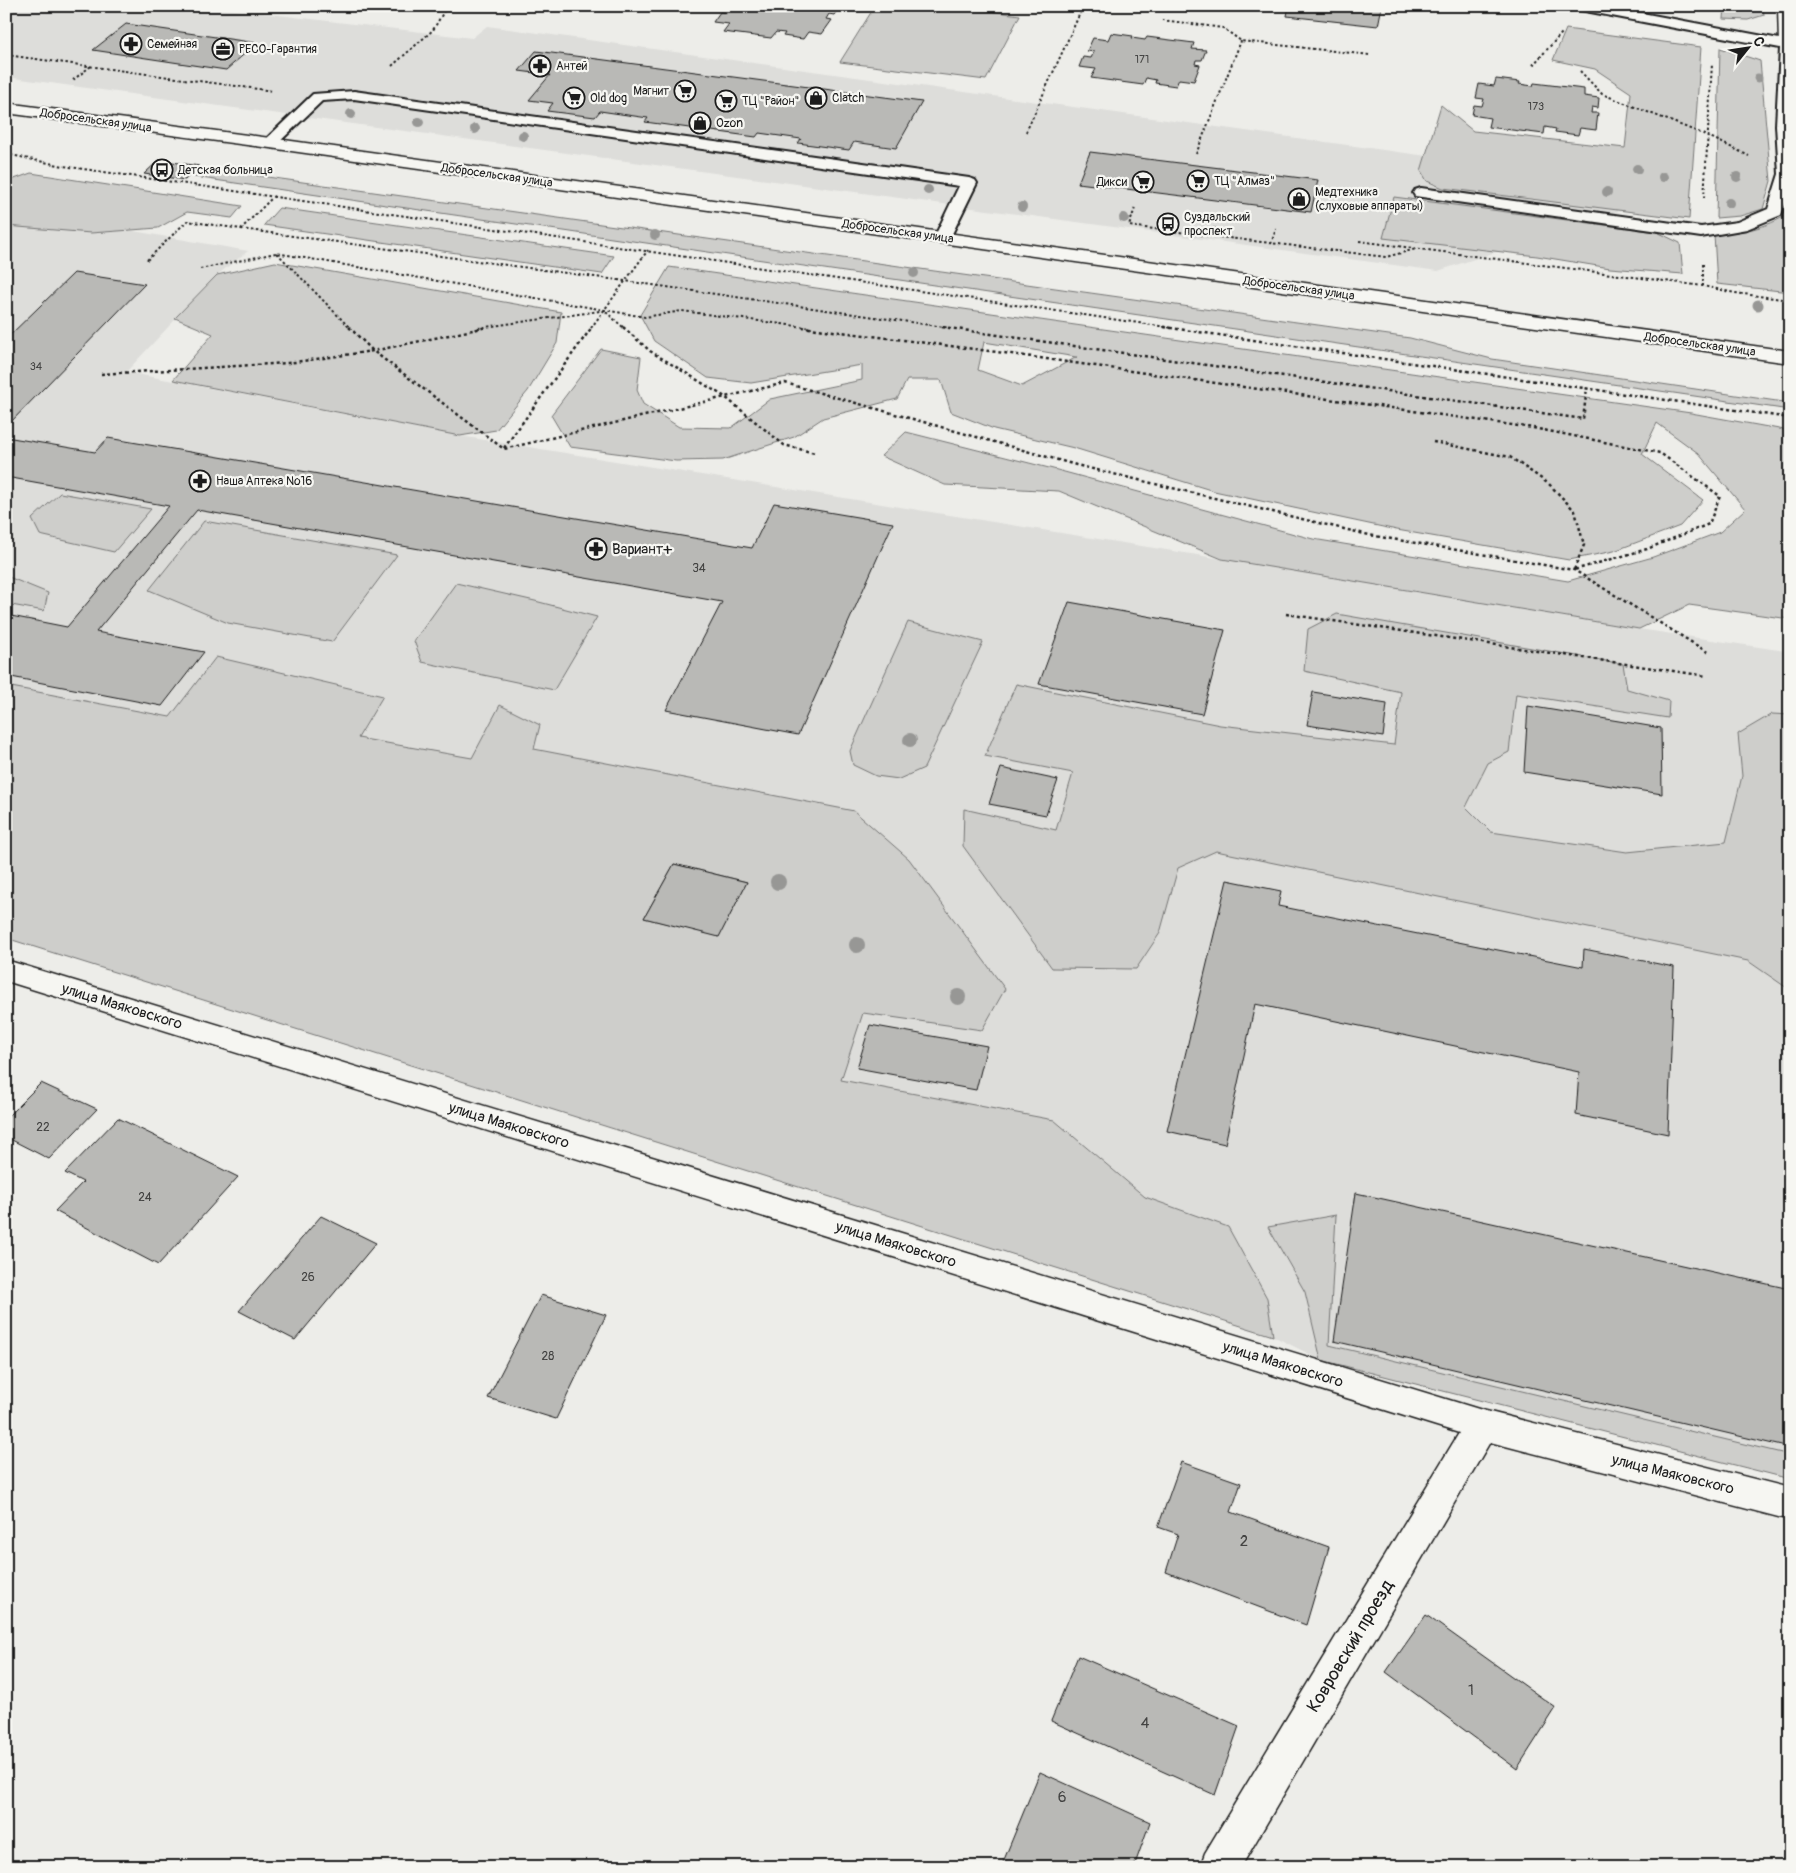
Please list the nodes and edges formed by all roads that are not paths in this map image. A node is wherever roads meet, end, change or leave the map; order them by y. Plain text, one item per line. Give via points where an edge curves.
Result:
1 (1580, 6) edge
2 (1786, 6) edge
3 (1788, 46) edge
4 (6, 108) edge
5 (270, 143) junction
6 (1421, 193) dead end
7 (942, 238) junction
8 (1790, 357) edge
9 (6, 970) edge
10 (1482, 1425) junction
11 (1790, 1504) edge
12 (1219, 1867) edge

1 - 3 lane
2 - 3 main road
3 - 6 lane via 1784,125 1787,174 1775,212 1741,226 1702,232
4 - 5 main road, Добросельская улица
5 - 7 main road, Добросельская улица
5 - 7 lane via 318,97 354,95 968,183
7 - 8 main road, Добросельская улица
9 - 10 main road, улица Маяковского
10 - 11 main road, улица Маяковского
10 - 12 main road, Ковровский проезд

